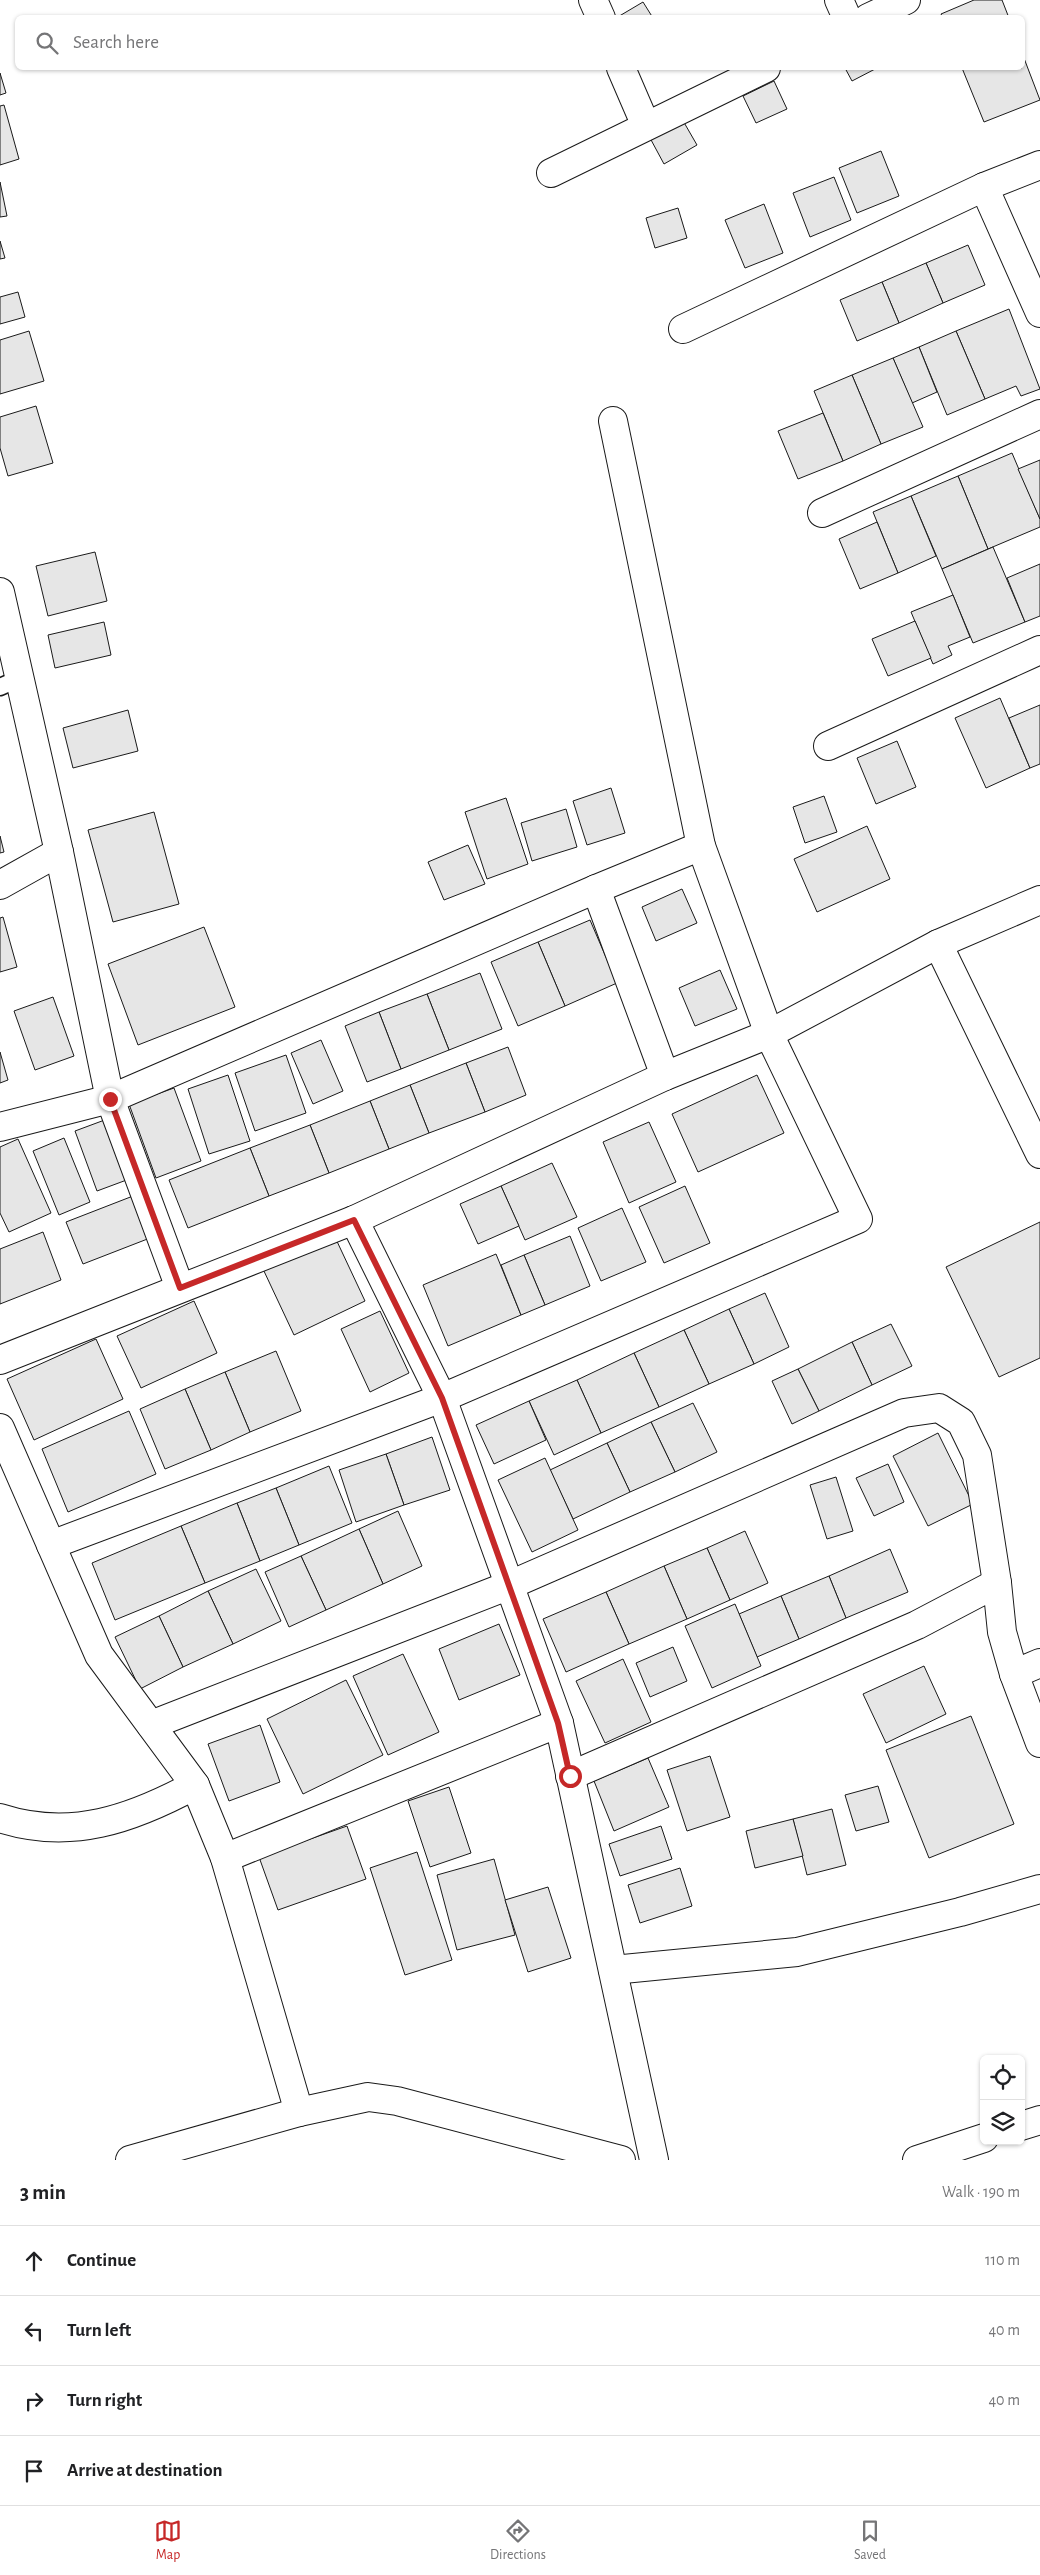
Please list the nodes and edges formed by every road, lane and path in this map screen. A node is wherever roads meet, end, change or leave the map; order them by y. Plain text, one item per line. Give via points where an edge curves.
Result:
1 (593, 0) edge
2 (839, 0) edge
3 (906, 0) edge
4 (600, 15) edge
5 (845, 15) edge
6 (874, 15) edge
7 (622, 70) edge
8 (762, 70) edge
9 (646, 126) junction
10 (1040, 165) edge
11 (551, 173) dead end
12 (984, 187) junction
13 (1040, 313) edge
14 (684, 328) dead end
15 (1040, 414) edge
16 (614, 421) dead end
17 (822, 513) dead end
18 (0, 592) edge
19 (1040, 650) edge
20 (9, 683) edge
21 (828, 746) dead end
22 (701, 846) junction
23 (59, 852) junction
24 (0, 886) edge
25 (596, 889) junction
26 (1040, 900) edge
27 (938, 944) junction
28 (769, 1034) junction
29 (665, 1076) junction
30 (110, 1099) junction
31 (0, 1128) edge
32 (1040, 1154) edge
33 (354, 1220) junction
34 (180, 1288) junction
35 (0, 1360) edge
36 (442, 1398) junction
37 (0, 1428) edge
38 (51, 1546) junction
39 (997, 1583) junction
40 (510, 1585) junction
41 (1040, 1663) edge
42 (1014, 1674) junction
43 (558, 1723) junction
44 (151, 1725) junction
45 (1040, 1743) edge
46 (570, 1776) junction
47 (195, 1785) junction
48 (0, 1818) edge
49 (225, 1858) junction
50 (1040, 1889) edge
51 (613, 1970) junction
52 (299, 2112) junction
53 (1040, 2120) edge
54 (1025, 2125) edge
55 (980, 2139) edge
56 (130, 2160) edge
57 (621, 2160) edge
58 (654, 2160) edge
59 (917, 2160) edge

1 - 4 street
2 - 5 street
3 - 6 street
7 - 9 street
8 - 9 street
9 - 11 street
10 - 12 street
12 - 13 street
12 - 14 street
15 - 17 street
16 - 22 street
18 - 20 street
19 - 21 street
20 - 23 street
22 - 25 street
22 - 28 street
23 - 24 street
23 - 30 street
25 - 29 street
25 - 30 street
26 - 27 street
27 - 28 street
27 - 32 street
28 - 29 street
28 - 36 street via 858,1219
29 - 33 street
30 - 31 street
30 - 34 street
33 - 34 street
33 - 36 street
34 - 35 street
36 - 38 street
36 - 40 street
37 - 38 street
38 - 44 street via 98,1654
39 - 40 street via 977,1455 961,1422 939,1408 904,1413
39 - 42 street via 1002,1632
39 - 46 street via 917,1625
40 - 43 street
40 - 44 street
41 - 42 street
42 - 45 street
43 - 46 street
43 - 49 street
44 - 47 street
46 - 51 street
47 - 48 street via 161,1803 92,1826 52,1828 22,1825
47 - 49 street
49 - 52 street
50 - 51 street via 798,1952
51 - 58 street
52 - 56 street
52 - 57 street via 368,2097 398,2101
53 - 54 street
55 - 59 street

